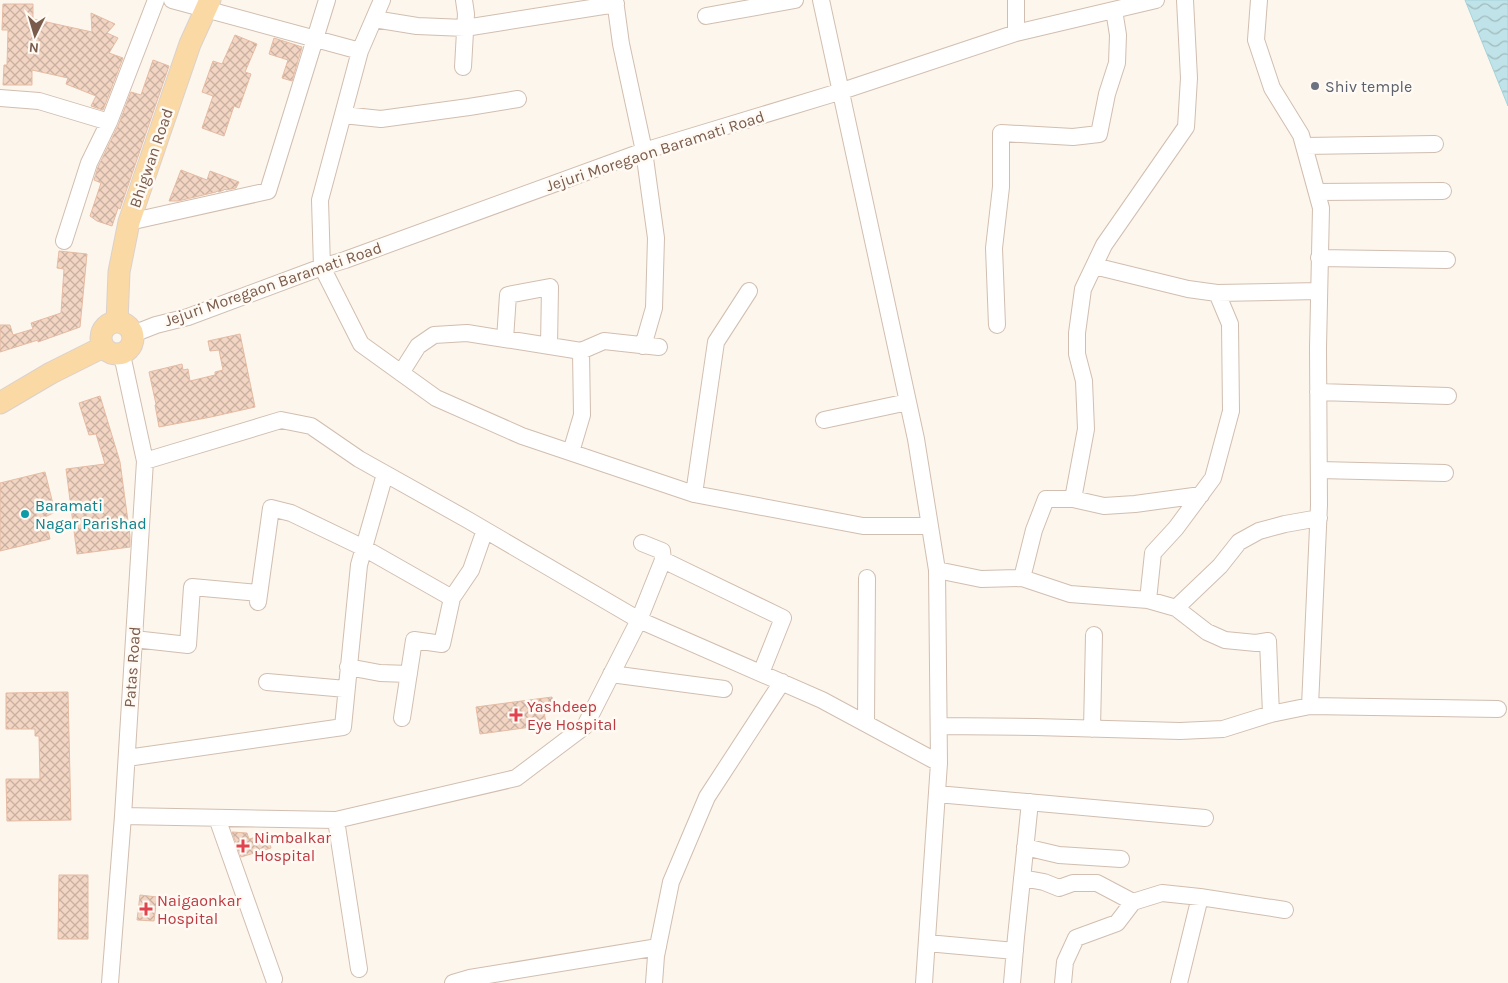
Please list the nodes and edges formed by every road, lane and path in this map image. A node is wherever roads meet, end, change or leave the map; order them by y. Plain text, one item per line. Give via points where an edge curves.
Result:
1 (156, 0) edge
2 (172, 0) edge
3 (327, 0) edge
4 (382, 0) edge
5 (464, 0) edge
6 (795, 0) edge
7 (821, 0) edge
8 (1016, 0) edge
9 (1156, 0) edge
10 (1185, 0) edge
11 (1259, 0) edge
12 (615, 2) edge
13 (208, 5) edge
14 (1114, 10) junction
15 (706, 16) dead end
16 (374, 19) junction
17 (465, 28) junction
18 (1016, 33) junction
19 (316, 39) junction
20 (360, 50) junction
21 (463, 67) dead end
22 (842, 92) junction
23 (0, 98) edge
24 (518, 99) dead end
25 (343, 115) junction
26 (109, 122) junction
27 (1435, 144) dead end
28 (1304, 146) junction
29 (644, 151) junction
30 (1442, 191) dead end
31 (1316, 192) junction
32 (129, 222) junction
33 (64, 241) dead end
34 (1319, 258) junction
35 (1447, 260) dead end
36 (1094, 266) junction
37 (322, 267) junction
38 (749, 292) dead end
39 (1217, 292) junction
40 (1319, 292) junction
41 (997, 325) dead end
42 (125, 328) junction
43 (505, 339) junction
44 (549, 346) junction
45 (111, 350) junction
46 (581, 351) junction
47 (400, 373) junction
48 (1318, 392) junction
49 (1448, 396) dead end
50 (908, 402) junction
51 (0, 403) edge
52 (824, 420) dead end
53 (571, 452) junction
54 (145, 461) junction
55 (1319, 470) junction
56 (1445, 473) dead end
57 (385, 474) junction
58 (694, 494) junction
59 (1201, 495) junction
60 (1073, 499) junction
61 (1319, 518) junction
62 (930, 526) junction
63 (486, 530) junction
64 (642, 543) dead end
65 (364, 548) junction
66 (663, 560) junction
67 (937, 570) junction
68 (866, 578) dead end
69 (1022, 578) junction
70 (452, 598) junction
71 (1148, 600) junction
72 (1176, 608) junction
73 (639, 620) junction
74 (1094, 635) dead end
75 (134, 639) junction
76 (348, 667) junction
77 (761, 673) junction
78 (409, 674) junction
79 (611, 674) junction
80 (267, 682) dead end
81 (782, 682) junction
82 (346, 689) junction
83 (724, 689) dead end
84 (1310, 706) junction
85 (1498, 709) dead end
86 (1271, 714) junction
87 (402, 718) dead end
88 (866, 723) junction
89 (939, 726) junction
90 (1092, 729) junction
91 (127, 758) junction
92 (939, 763) junction
93 (937, 794) junction
94 (1030, 802) junction
95 (123, 816) junction
96 (217, 818) junction
97 (1205, 818) dead end
98 (336, 820) junction
99 (1025, 847) junction
100 (1121, 860) dead end
101 (1022, 878) junction
102 (1200, 897) junction
103 (1133, 902) junction
104 (1285, 910) dead end
105 (927, 944) junction
106 (658, 947) junction
107 (1015, 951) junction
108 (359, 969) dead end
109 (274, 979) dead end
110 (110, 983) edge
111 (453, 983) edge
112 (654, 983) edge
113 (924, 983) edge
114 (1012, 983) edge
115 (1063, 983) edge
116 (1179, 983) edge

1 - 26 street
2 - 13 street
3 - 19 street
4 - 16 street
5 - 17 street
6 - 15 street
7 - 22 street
8 - 18 street
9 - 14 street, Jejuri Moregaon Baramati Road
10 - 36 street via 1189,78 1186,127 1104,245
11 - 28 street via 1256,40 1272,88
12 - 17 street
12 - 29 street
13 - 19 street
13 - 32 main road, Bhigwan Road via 190,44
14 - 18 street, Jejuri Moregaon Baramati Road
14 - 41 street via 1118,35 1117,63 1099,134 1073,137 1001,133 1001,187 994,248
16 - 17 street via 417,26
16 - 20 street
17 - 21 street
18 - 22 street, Jejuri Moregaon Baramati Road
19 - 20 street
19 - 32 street via 268,191
20 - 25 street
22 - 29 street, Jejuri Moregaon Baramati Road
22 - 50 street
23 - 26 street via 39,101
24 - 25 street via 381,119
25 - 37 street via 320,200
26 - 33 street via 89,163
27 - 28 street
28 - 31 street
29 - 37 street, Jejuri Moregaon Baramati Road
29 - 46 street via 656,238 651,347 604,342
30 - 31 street
31 - 34 street via 1321,208
32 - 42 main road, Bhigwan Road via 119,272
34 - 35 street
34 - 40 street
36 - 39 street via 1188,289
36 - 60 street via 1083,289 1077,333 1086,429
37 - 42 street, Jejuri Moregaon Baramati Road via 188,317
37 - 47 street via 361,344
38 - 58 street via 716,342
39 - 40 street
39 - 59 street via 1230,324 1231,411 1213,478
40 - 48 street
42 - 45 main road via 132,345 125,352
42 - 45 main road via 110,323 104,327 100,341
43 - 44 street
43 - 44 street via 508,295 550,287
43 - 47 street via 467,333 434,335 418,346
44 - 46 street
45 - 51 main road via 51,373
45 - 54 street, Patas Road via 124,364
46 - 53 street via 582,415
47 - 53 street via 436,398 522,436
48 - 49 street
48 - 55 street
50 - 52 street
50 - 62 street
53 - 58 street
54 - 57 street via 281,420 311,426
54 - 75 street, Patas Road
55 - 56 street
55 - 61 street
57 - 63 street
57 - 65 street
58 - 62 street via 863,526
59 - 60 street via 1104,506
59 - 71 street via 1153,553
60 - 69 street via 1046,499
61 - 72 street via 1259,531 1239,542 1220,566
61 - 84 street
62 - 67 street
63 - 70 street via 471,570
63 - 73 street
64 - 66 street via 662,551
65 - 70 street
65 - 75 street via 291,513 271,508 258,598 192,587 188,645
65 - 76 street via 359,564
66 - 73 street
66 - 77 street via 783,618
67 - 69 street via 980,579
67 - 89 street
68 - 88 street
69 - 71 street via 1070,594
70 - 78 street via 442,644 414,640
71 - 72 street
72 - 86 street via 1207,632 1225,640 1268,641
73 - 77 street
73 - 79 street
74 - 90 street
75 - 91 street, Patas Road
76 - 78 street
76 - 82 street
77 - 81 street
78 - 87 street
79 - 83 street
79 - 98 street via 585,726 516,778
80 - 82 street
81 - 88 street
81 - 106 street via 707,797 671,882
82 - 91 street via 343,727
84 - 85 street
84 - 86 street
86 - 90 street via 1223,730
88 - 92 street
89 - 90 street
89 - 92 street
91 - 95 street, Patas Road
92 - 93 street
93 - 94 street
93 - 105 street
94 - 97 street
94 - 99 street
95 - 96 street
95 - 110 street, Patas Road
96 - 98 street
96 - 109 street
98 - 108 street
99 - 100 street via 1059,855
99 - 101 street
101 - 103 street via 1058,888 1073,883 1098,883
101 - 107 street
102 - 103 street via 1162,893
102 - 104 street
102 - 116 street
103 - 115 street via 1117,923 1076,938 1065,962
105 - 107 street
105 - 113 street
106 - 111 street
106 - 112 street
107 - 114 street

